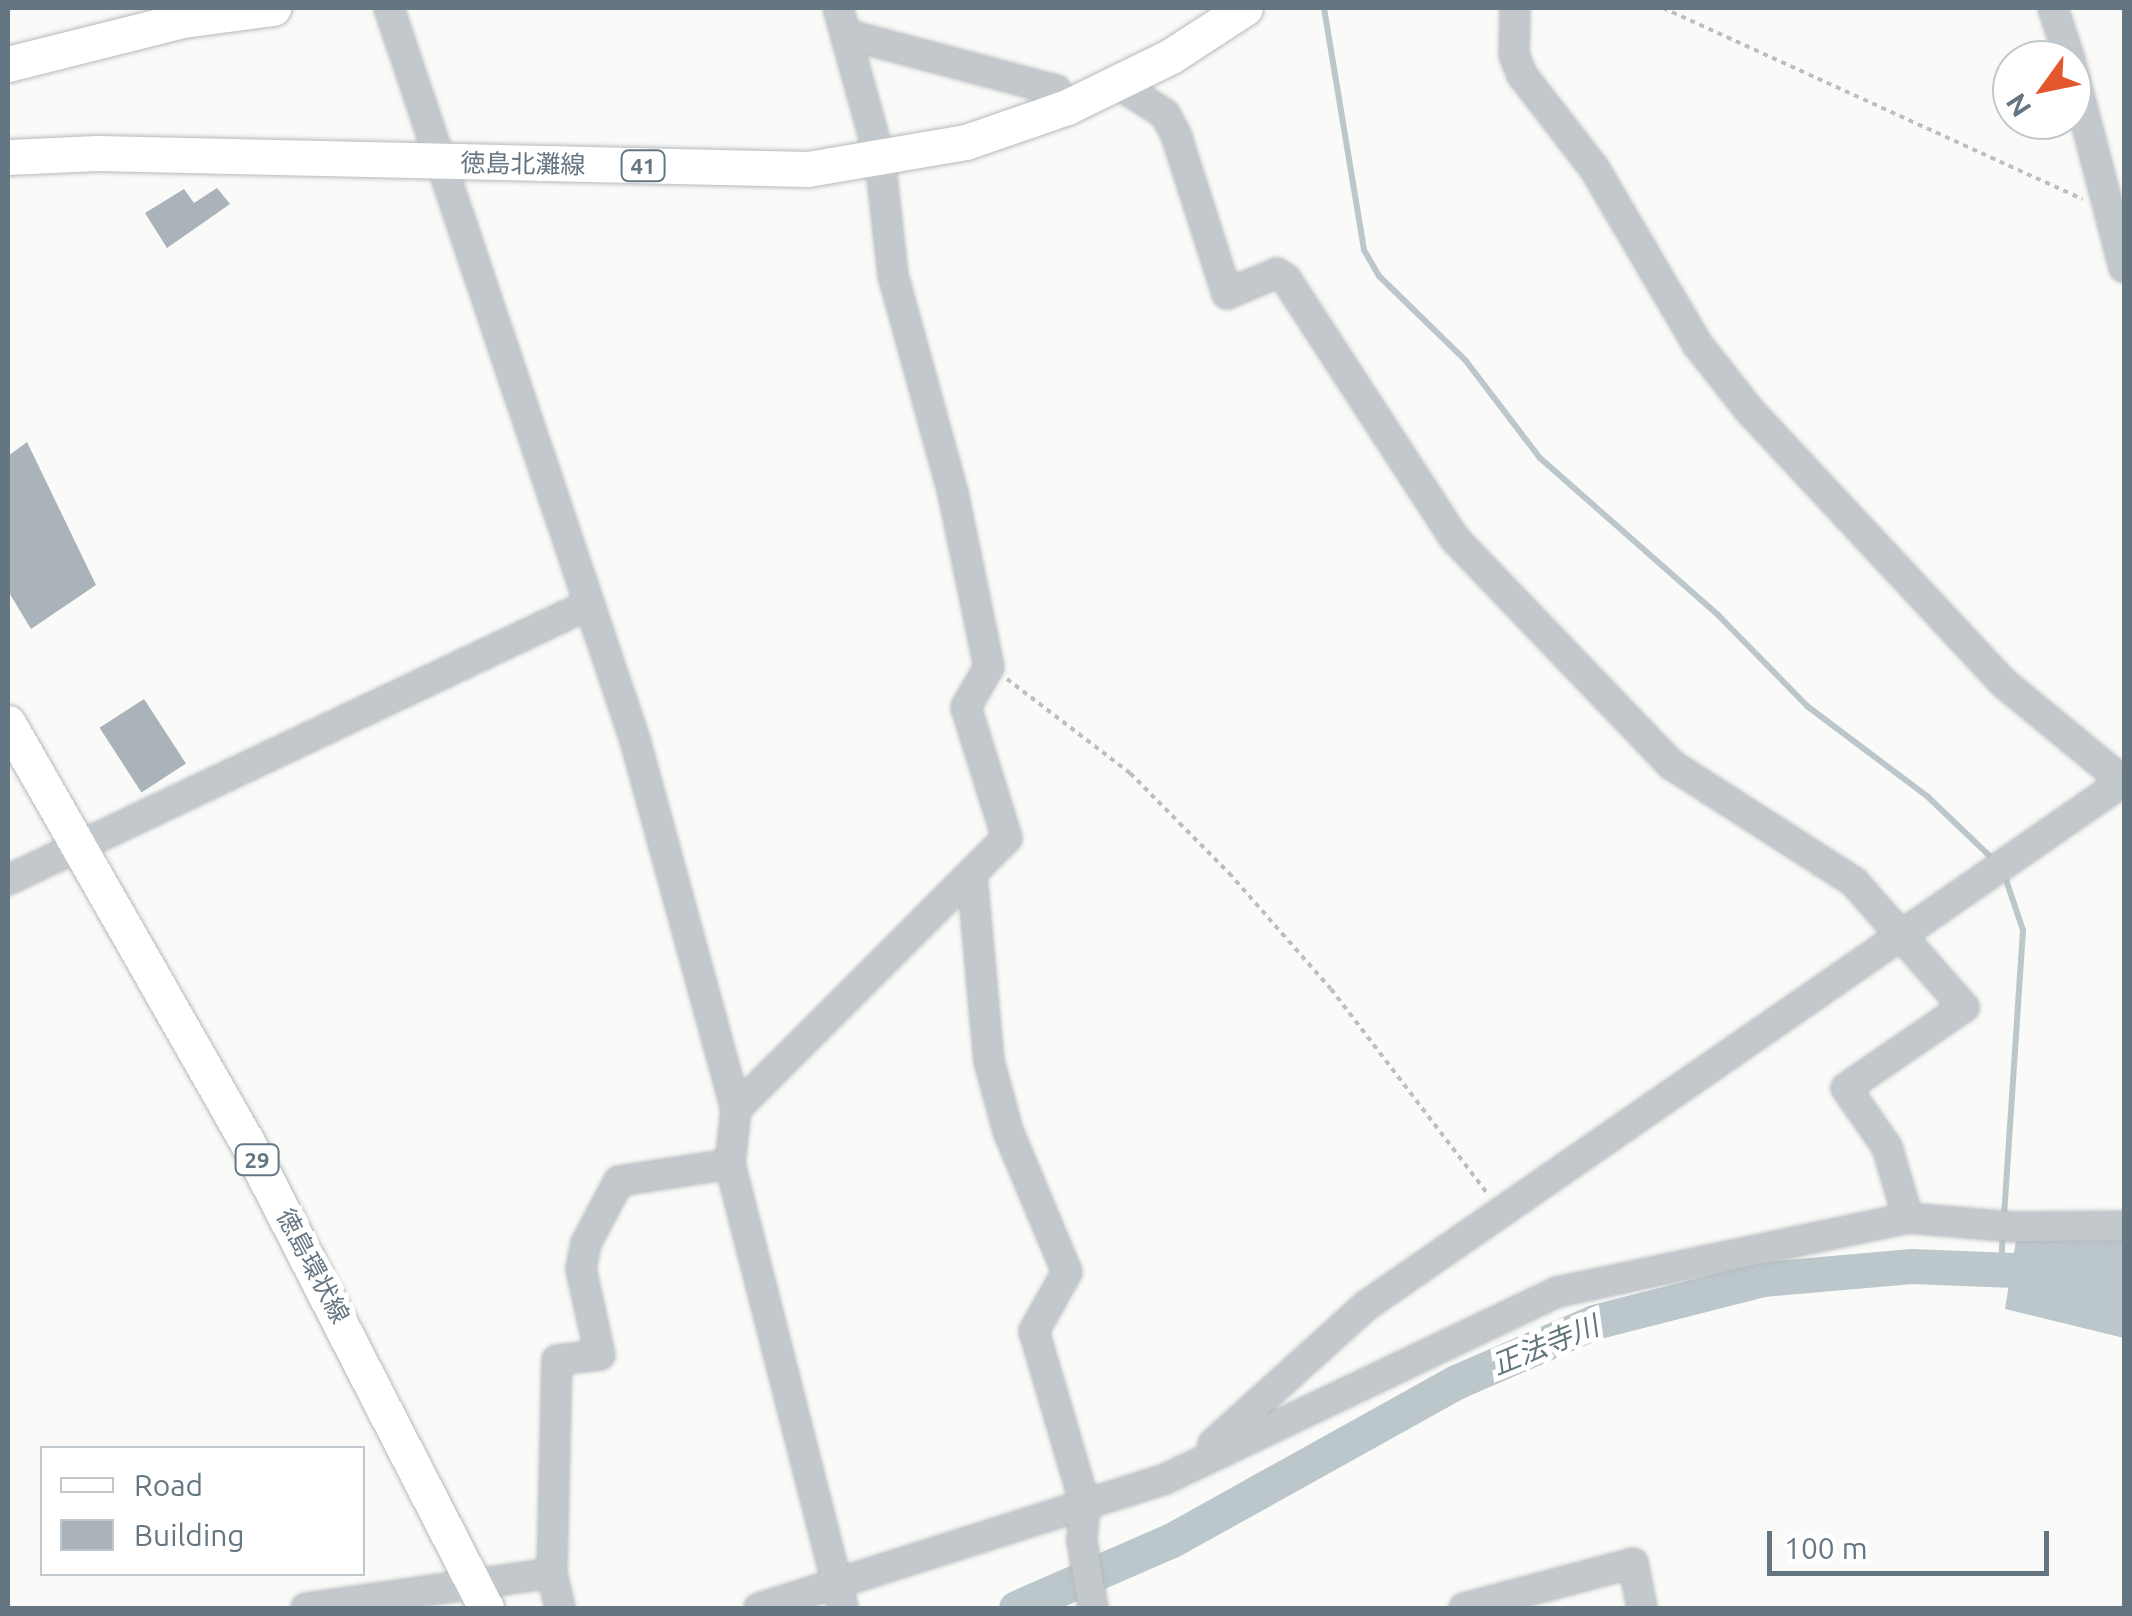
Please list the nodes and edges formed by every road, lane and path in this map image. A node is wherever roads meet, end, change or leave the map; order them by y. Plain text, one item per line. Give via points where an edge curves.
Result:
1 (273, 8) edge
2 (390, 8) edge
3 (838, 8) edge
4 (1245, 8) edge
5 (1516, 8) edge
6 (1662, 8) edge
7 (2053, 8) edge
8 (235, 10) edge
9 (850, 35) junction
10 (2063, 40) edge
11 (8, 64) edge
12 (1116, 83) junction
13 (1066, 107) junction
14 (2092, 140) edge
15 (8, 157) edge
16 (880, 158) junction
17 (443, 163) junction
18 (2111, 208) junction
19 (2124, 266) edge
20 (588, 605) junction
21 (989, 667) junction
22 (8, 722) edge
23 (8, 768) edge
24 (2124, 782) edge
25 (71, 850) junction
26 (972, 876) junction
27 (8, 880) edge
28 (1905, 934) junction
29 (736, 1110) junction
30 (730, 1164) junction
31 (1501, 1212) junction
32 (1908, 1218) junction
33 (2124, 1226) edge
34 (1188, 1467) junction
35 (1085, 1504) junction
36 (552, 1573) junction
37 (835, 1581) junction
38 (469, 1599) edge
39 (306, 1608) edge
40 (560, 1608) edge
41 (759, 1608) edge
42 (843, 1608) edge
43 (1093, 1608) edge
44 (1464, 1608) edge
45 (1642, 1608) edge

1 - 8 main road
2 - 17 street
3 - 9 street
4 - 12 main road, 徳島北灘線 / 41
5 - 24 street via 1514,55 1522,75 1594,168 1698,344 1729,384 2005,684
6 - 18 path via 2056,190
7 - 10 street
8 - 11 main road
9 - 13 street via 1056,90
9 - 16 street
12 - 13 main road, 徳島北灘線 / 41
12 - 28 street via 1165,114 1227,294 1277,273 1286,279 1455,539 1672,765 1854,882
13 - 16 main road, 徳島北灘線 / 41 via 966,142
14 - 18 street
15 - 17 main road, 徳島北灘線 / 41 via 97,153
16 - 17 main road, 徳島北灘線 / 41 via 808,169
16 - 21 street via 893,275 953,494
17 - 20 street
18 - 19 street
20 - 25 street
20 - 29 street via 635,740
21 - 26 street via 966,706 1007,838
21 - 31 path via 1050,706 1130,773 1229,874 1380,1050
22 - 25 main road, 徳島環状線 / 29
23 - 25 main road, 徳島環状線 / 29
24 - 28 street
25 - 27 street
25 - 38 main road, 徳島環状線 / 29 via 348,1331
26 - 29 street
26 - 35 street via 989,1060 1008,1131 1067,1272 1034,1331
28 - 31 street
28 - 32 street via 1964,1007 1846,1088 1886,1147
29 - 30 street
30 - 36 street via 619,1181 602,1208 581,1269 600,1355 558,1360
30 - 37 street
31 - 34 street via 1367,1305
32 - 33 street
32 - 34 street via 1557,1292
34 - 35 street
35 - 37 street
35 - 43 street via 1082,1541
36 - 38 street
36 - 40 street
37 - 41 street
37 - 42 street
38 - 39 street
44 - 45 street via 1633,1562

